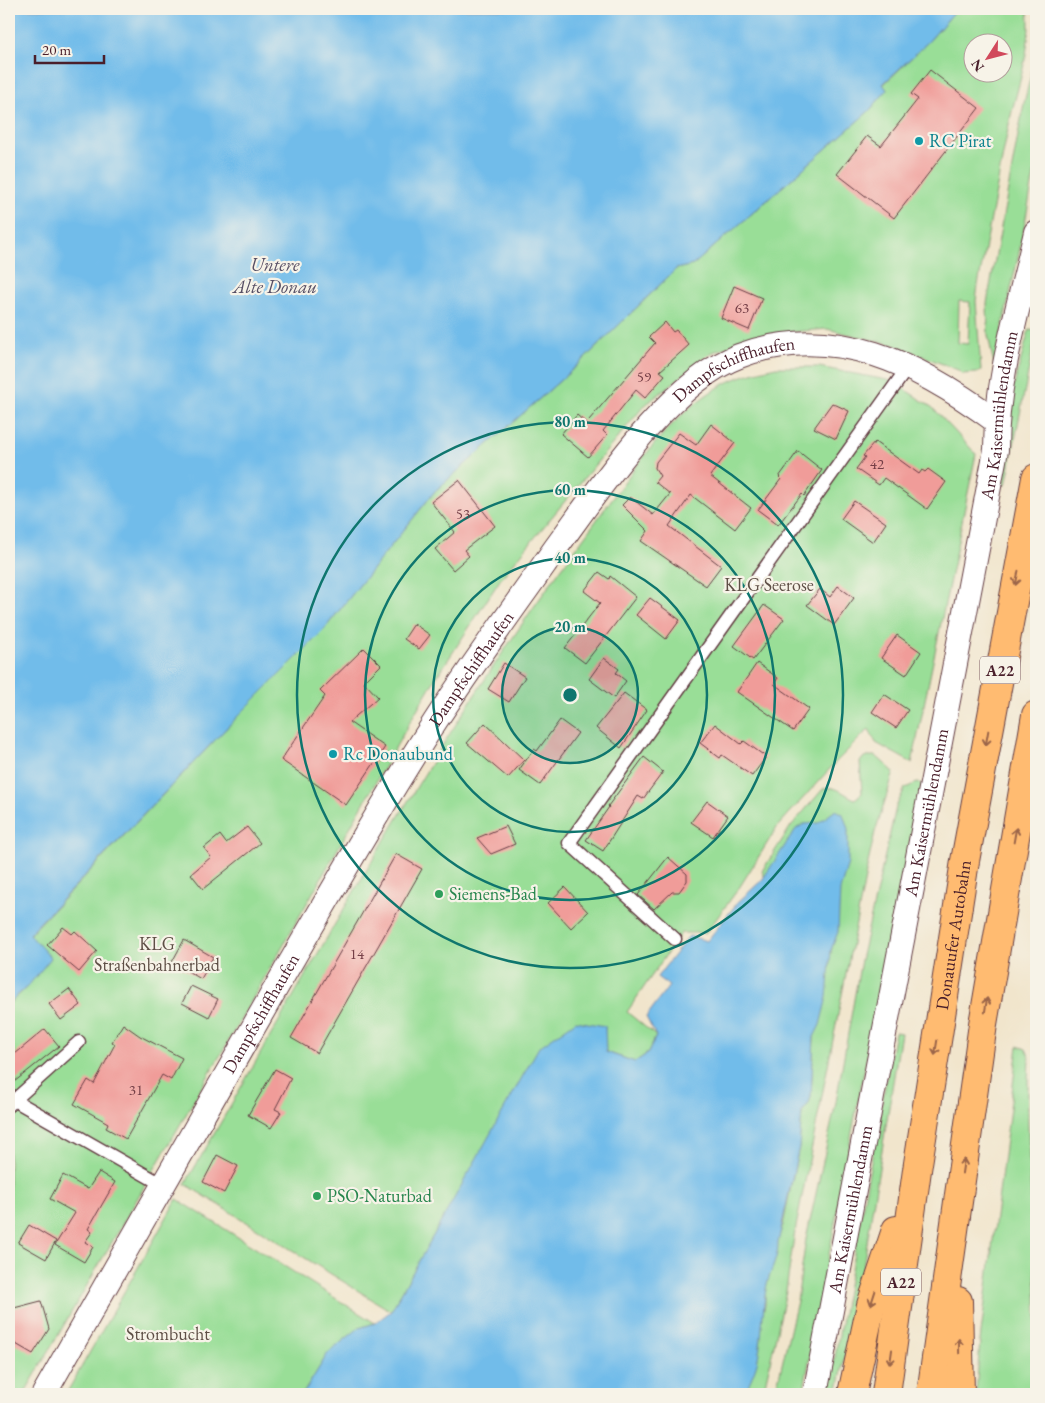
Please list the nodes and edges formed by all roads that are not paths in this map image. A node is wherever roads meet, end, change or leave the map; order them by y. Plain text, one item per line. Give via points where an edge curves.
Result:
1 (1036, 232) edge
2 (908, 367) junction
3 (996, 421) junction
4 (1036, 478) edge
5 (1036, 715) edge
6 (675, 939) dead end
7 (79, 1042) dead end
8 (11, 1102) edge
9 (917, 1170) junction
10 (163, 1185) junction
11 (956, 1214) junction
12 (44, 1394) edge
13 (815, 1394) edge
14 (852, 1394) edge
15 (886, 1394) edge
16 (931, 1394) edge
17 (960, 1394) edge

1 - 3 street, Am Kaisermühlendamm via 1002,378
2 - 3 street, Dampfschiffhaufen via 935,380
2 - 6 lane via 569,843
2 - 10 street, Dampfschiffhaufen via 869,351 822,342 788,343 737,356 688,385 616,465 487,644 436,721 356,850
3 - 13 street, Am Kaisermühlendamm via 996,450
4 -> 9 highway, Donauufer Autobahn / A22 via 965,861
11 -> 5 highway, A22 via 989,986
7 - 8 lane
8 - 10 lane
9 -> 14 highway via 870,1305
9 -> 15 highway, Donauufer Autobahn / A22
10 - 12 street, Dampfschiffhaufen
11 - 16 highway, A22
17 -> 11 highway

